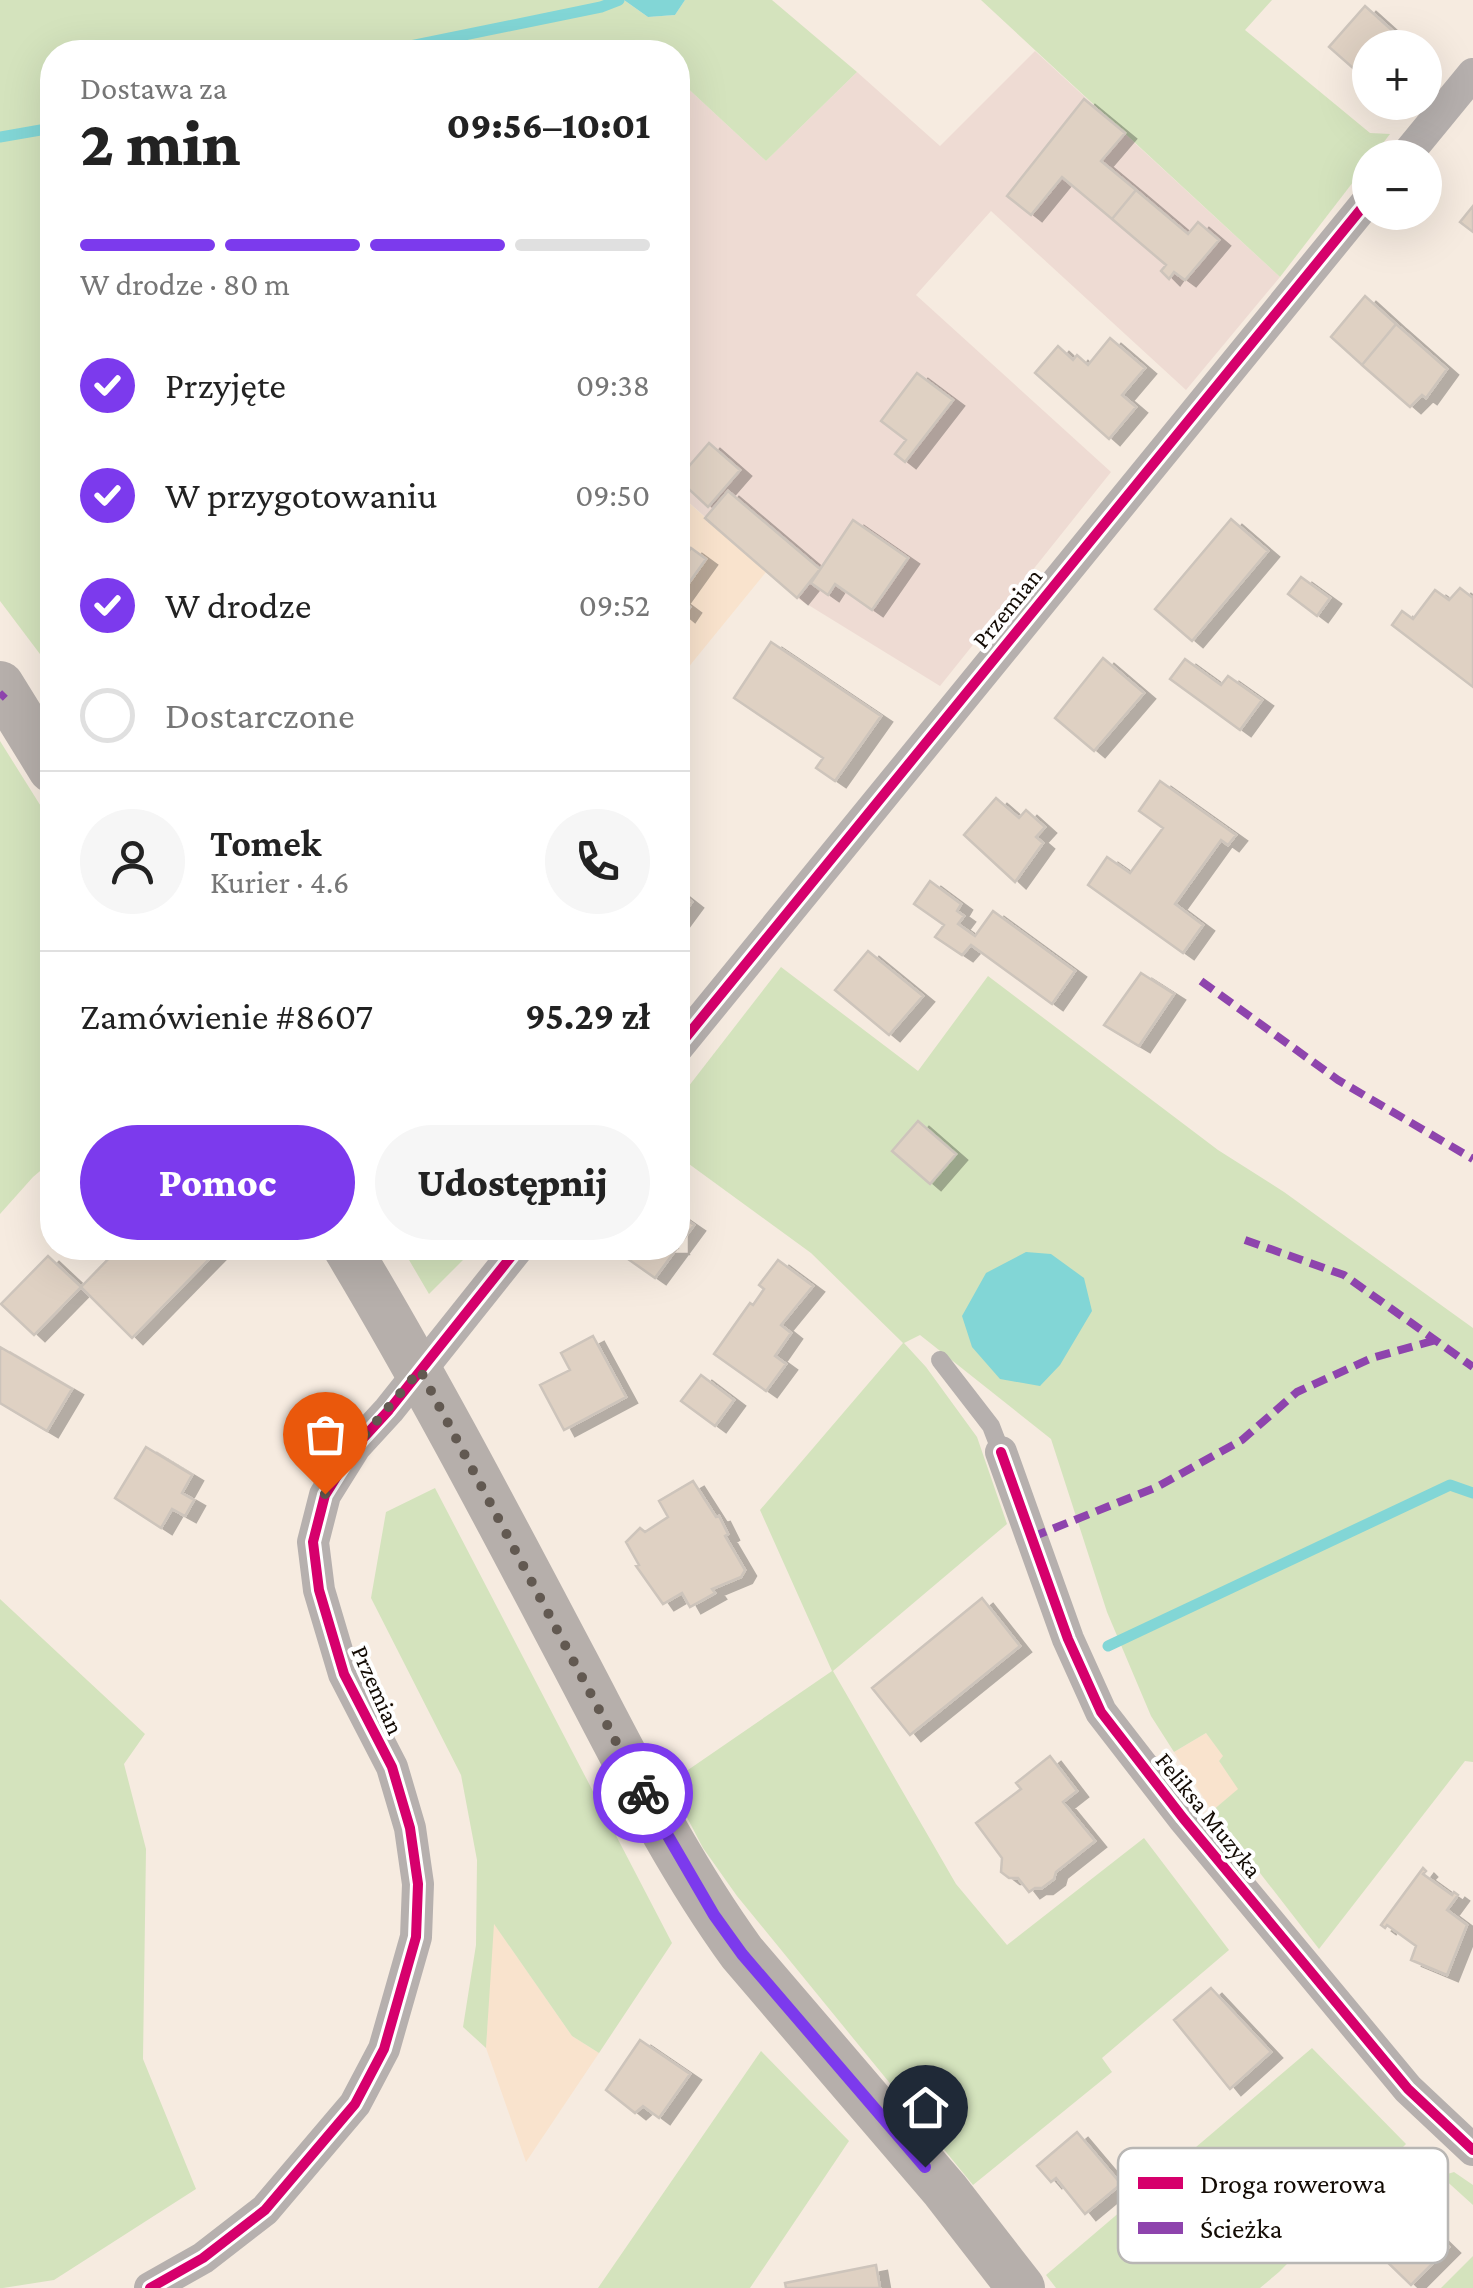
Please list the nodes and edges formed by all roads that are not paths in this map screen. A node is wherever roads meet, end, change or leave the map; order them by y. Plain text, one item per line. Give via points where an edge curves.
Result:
1 (1473, 74) edge
2 (1419, 140) edge
3 (1352, 220) edge
4 (0, 685) edge
5 (40, 750) edge
6 (690, 1032) edge
7 (355, 1260) edge
8 (508, 1260) edge
9 (940, 1360) dead end
10 (420, 1370) junction
11 (1001, 1452) joint
12 (1473, 2150) edge
13 (150, 2288) edge
14 (1022, 2288) edge

1 - 2 street
3 - 6 street, Przemian
4 - 5 main road
7 - 10 main road
8 - 10 street, Przemian
9 - 11 lane via 992,1426
10 - 13 street, Przemian via 325,1494 313,1542 344,1674 392,1767 410,1828 416,1938 400,2002 354,2104 265,2210
10 - 14 main road via 664,1833 714,1915
11 - 12 street, Feliksa Muzyka via 1068,1639 1102,1712 1408,2089

